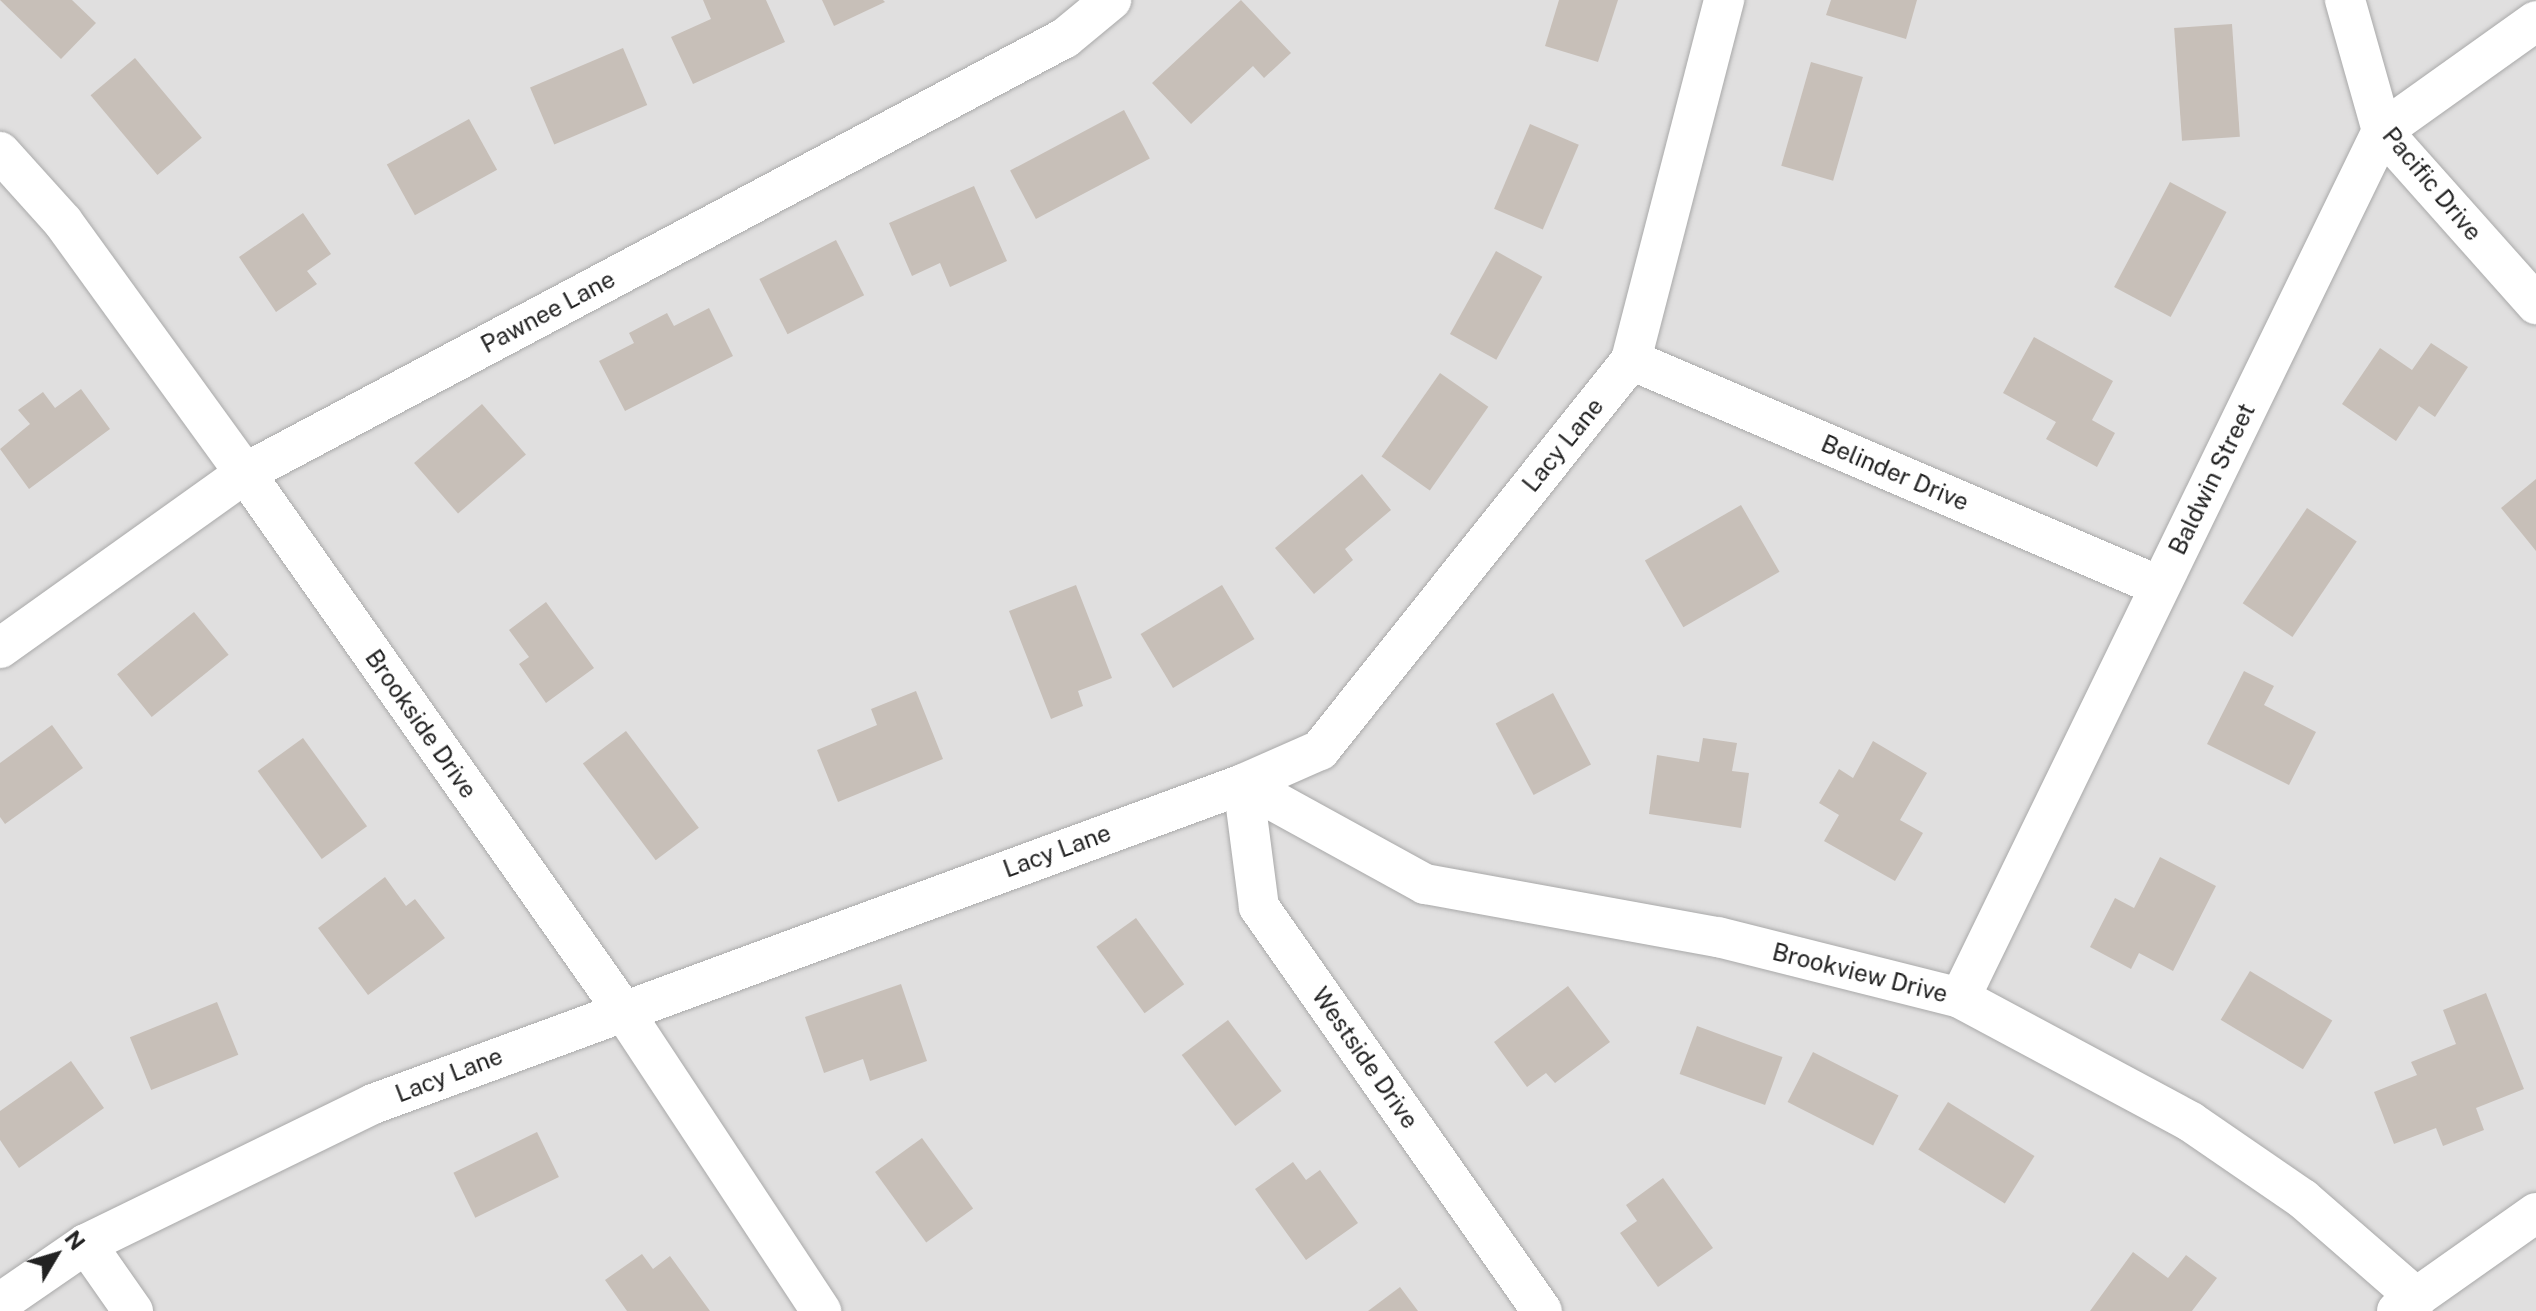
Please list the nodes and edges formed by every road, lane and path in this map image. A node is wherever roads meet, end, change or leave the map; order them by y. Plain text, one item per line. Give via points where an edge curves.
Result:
1 (1111, 0) edge
2 (1724, 0) edge
3 (2345, 0) edge
4 (2536, 21) edge
5 (2382, 131) junction
6 (0, 152) edge
7 (2536, 304) edge
8 (1631, 360) junction
9 (245, 473) junction
10 (2159, 586) junction
11 (0, 648) edge
12 (1243, 784) junction
13 (1960, 998) junction
14 (622, 1009) junction
15 (2536, 1213) edge
16 (86, 1244) junction
17 (0, 1303) edge
18 (2407, 1304) edge
19 (133, 1311) edge
20 (821, 1311) edge
21 (1542, 1311) edge

1 - 9 street, Pawnee Lane via 1065,38
2 - 8 street, Lacy Lane
3 - 5 street, Pacific Drive
4 - 5 street, Baldwin Street
5 - 7 street, Pacific Drive
5 - 10 street, Baldwin Street
6 - 9 street, Brookside Drive via 63,222
8 - 10 street, Belinder Drive
8 - 12 street, Lacy Lane via 1320,750
9 - 11 street, Pawnee Lane
9 - 14 street, Brookside Drive
10 - 13 street, Baldwin Street
12 - 13 street, Brookview Drive via 1425,884 1718,937
12 - 14 street, Lacy Lane
12 - 21 street, Westside Drive via 1259,907
13 - 18 street, Brookview Drive via 2191,1122 2303,1199
14 - 16 street, Lacy Lane via 373,1104
14 - 20 street, Brookside Drive
15 - 18 street
16 - 17 street, Lacy Lane
16 - 19 street

